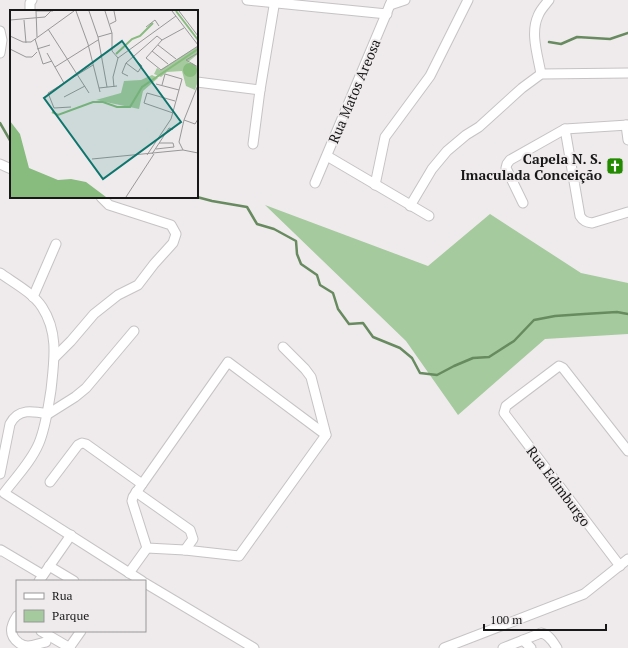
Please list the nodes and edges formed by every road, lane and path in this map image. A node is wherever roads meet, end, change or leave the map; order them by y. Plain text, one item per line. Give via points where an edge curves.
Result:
1 (32, 0) edge
2 (247, 0) edge
3 (405, 0) edge
4 (468, 0) edge
5 (549, 0) edge
6 (275, 1) edge
7 (391, 2) edge
8 (30, 10) edge
9 (387, 14) junction
10 (0, 31) edge
11 (0, 53) edge
12 (628, 72) edge
13 (542, 74) junction
14 (198, 82) edge
15 (260, 90) junction
16 (627, 125) edge
17 (565, 129) junction
18 (628, 140) edge
19 (253, 144) dead end
20 (327, 156) junction
21 (0, 164) edge
22 (10, 169) edge
23 (315, 183) dead end
24 (375, 185) junction
25 (102, 198) edge
26 (523, 203) dead end
27 (410, 206) junction
28 (628, 212) edge
29 (429, 216) dead end
30 (56, 244) dead end
31 (0, 273) edge
32 (33, 297) junction
33 (134, 331) dead end
34 (283, 347) dead end
35 (55, 357) junction
36 (48, 414) junction
37 (326, 435) junction
38 (628, 451) edge
39 (0, 474) edge
40 (50, 482) dead end
41 (142, 484) junction
42 (2, 492) edge
43 (136, 492) junction
44 (71, 535) junction
45 (147, 548) junction
46 (185, 550) junction
47 (0, 551) edge
48 (628, 559) edge
49 (49, 566) junction
50 (620, 566) junction
51 (129, 573) junction
52 (41, 578) edge
53 (72, 580) edge
54 (140, 580) edge
55 (146, 584) edge
56 (16, 618) edge
57 (41, 632) edge
58 (79, 632) edge
59 (523, 640) junction
60 (46, 642) edge
61 (69, 648) edge
62 (254, 648) edge
63 (444, 648) edge
64 (503, 648) edge
65 (531, 648) edge
66 (557, 648) edge

1 - 8 street
2 - 6 street
3 - 7 street
4 - 24 street via 430,76 385,136
5 - 13 street via 538,16 535,28
6 - 9 street
6 - 15 street
7 - 9 street, Rua Matos Areosa
9 - 20 street, Rua Matos Areosa
10 - 11 street
12 - 13 street
13 - 27 street via 447,151 432,169
14 - 15 street
15 - 19 street
16 - 17 street
16 - 18 street
17 - 26 street via 507,164 506,168
17 - 28 street via 580,216 583,220 592,223
20 - 23 street, Rua Matos Areosa
20 - 24 street
21 - 22 street
24 - 27 street
25 - 35 street via 109,205 171,225 176,234 173,243 138,285 118,295 94,314
27 - 29 street
30 - 32 street
31 - 32 street
32 - 35 street via 42,306 48,318
33 - 36 street via 86,388
34 - 37 street via 311,377
35 - 36 street
36 - 39 street via 23,412 13,419
36 - 42 street via 39,443 29,461
37 - 41 street via 228,362
37 - 46 street via 239,556
38 - 50 street, Rua Edimburgo via 559,366 506,406 504,413
40 - 41 street via 82,443
41 - 43 street
42 - 44 street
43 - 45 street via 132,501
43 - 46 street via 190,530 193,539
44 - 49 street
44 - 51 street
45 - 46 street
45 - 51 street
47 - 52 street
48 - 50 street
49 - 52 street
49 - 53 street
50 - 63 street via 584,594
51 - 54 street
55 - 62 street
56 - 60 street via 11,629 17,642 23,646
57 - 60 street
58 - 61 street
59 - 64 street
59 - 65 street
59 - 66 street via 543,633 550,637
60 - 61 street

